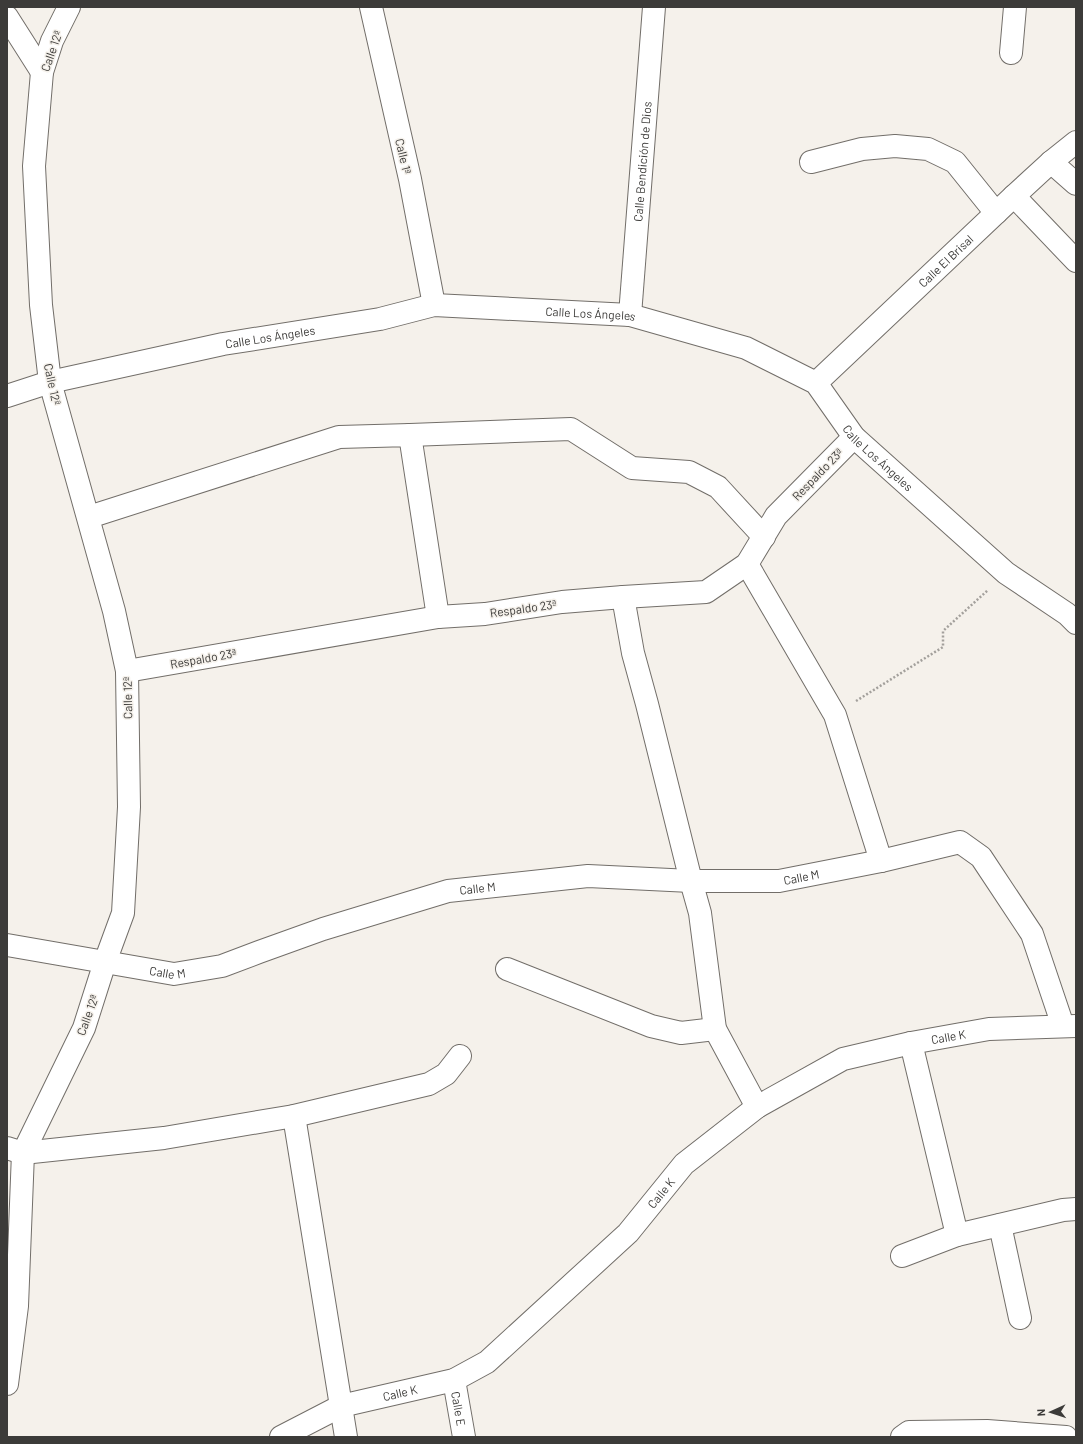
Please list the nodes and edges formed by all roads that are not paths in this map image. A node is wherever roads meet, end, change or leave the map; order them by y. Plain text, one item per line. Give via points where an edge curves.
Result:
1 (69, 7) edge
2 (371, 7) edge
3 (654, 7) edge
4 (1015, 7) edge
5 (7, 17) edge
6 (1011, 53) dead end
7 (42, 72) junction
8 (1076, 142) edge
9 (811, 162) dead end
10 (1051, 162) junction
11 (1076, 184) edge
12 (1014, 196) junction
13 (996, 213) junction
14 (1076, 261) edge
15 (434, 305) junction
16 (630, 315) junction
17 (50, 382) junction
18 (816, 383) junction
19 (7, 396) edge
20 (410, 435) junction
21 (854, 437) junction
22 (88, 517) junction
23 (764, 536) junction
24 (747, 564) junction
25 (623, 597) junction
26 (1073, 615) edge
27 (438, 617) junction
28 (127, 671) junction
29 (881, 861) junction
30 (691, 881) junction
31 (7, 945) edge
32 (105, 962) junction
33 (507, 969) dead end
34 (1070, 1026) edge
35 (716, 1029) junction
36 (911, 1043) junction
37 (460, 1056) dead end
38 (757, 1107) junction
39 (294, 1116) junction
40 (15, 1150) edge
41 (1076, 1209) edge
42 (1000, 1224) junction
43 (957, 1235) junction
44 (902, 1256) dead end
45 (1020, 1318) dead end
46 (454, 1380) junction
47 (7, 1384) edge
48 (341, 1406) junction
49 (987, 1434) edge
50 (281, 1437) edge
51 (346, 1437) edge
52 (464, 1437) edge
53 (902, 1437) edge
54 (1066, 1437) edge

1 - 7 street, Calle 12ª via 52,41
2 - 15 street, Calle 1ª via 410,179
3 - 16 street, Calle Bendición de Dios
4 - 6 street
5 - 7 street
7 - 17 street, Calle 12ª via 34,166 41,305
8 - 10 street, Calle El Brisal
9 - 13 street via 862,149 895,146 928,149 955,162
10 - 11 street
10 - 12 street, Calle El Brisal
12 - 13 street, Calle El Brisal
12 - 14 street
13 - 18 street, Calle El Brisal
15 - 16 street, Calle Los Ángeles
15 - 17 street, Calle Los Ángeles via 380,319 223,344
16 - 18 street, Calle Los Ángeles via 746,348
17 - 19 street, Calle Los Ángeles
17 - 22 street, Calle 12ª
18 - 21 street, Calle Los Ángeles
20 - 22 street via 339,437
20 - 23 street via 571,429 632,468 689,472 718,487
20 - 27 street
21 - 23 street, Respaldo 23ª via 776,516
21 - 26 street, Calle Los Ángeles via 1006,573
22 - 28 street, Calle 12ª via 114,611
23 - 24 street, Respaldo 23ª
24 - 25 street, Respaldo 23ª via 706,592
24 - 29 street via 835,715
25 - 27 street, Respaldo 23ª
25 - 30 street via 633,653
27 - 28 street, Respaldo 23ª
28 - 32 street, Calle 12ª via 129,807 123,913
29 - 30 street, Calle M via 779,881
29 - 34 street, Calle M via 960,842 981,857 1032,934
30 - 32 street, Calle M via 588,876 448,891 323,929 222,966 174,974
30 - 35 street via 700,913
31 - 32 street, Calle M
32 - 40 street, Calle 12ª via 84,1028
33 - 35 street via 651,1026 681,1033
34 - 36 street, Calle K via 989,1029
35 - 38 street
36 - 38 street, Calle K via 843,1059
36 - 43 street
37 - 39 street via 446,1074 429,1084
38 - 46 street, Calle K via 684,1164 628,1233 487,1362
39 - 40 street via 164,1138
39 - 48 street
40 - 47 street, Calle 12ª via 17,1306
41 - 42 street
42 - 43 street
42 - 45 street
43 - 44 street
46 - 48 street, Calle K
46 - 52 street, Calle E
48 - 50 street, Calle K
48 - 51 street
49 - 53 street via 909,1432
49 - 54 street

